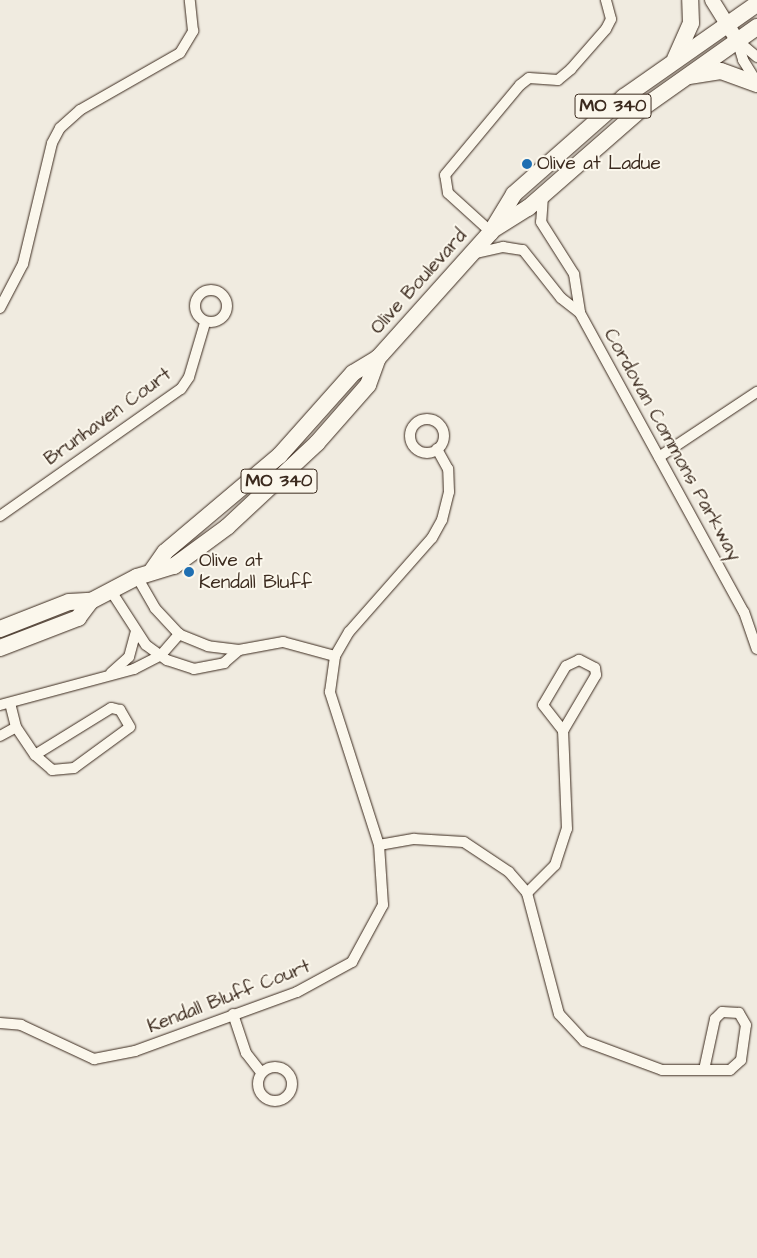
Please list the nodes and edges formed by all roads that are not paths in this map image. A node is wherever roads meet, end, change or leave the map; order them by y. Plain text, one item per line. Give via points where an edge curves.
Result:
1 (190, 0) edge
2 (606, 0) edge
3 (690, 0) edge
4 (712, 0) edge
5 (757, 4) edge
6 (727, 23) junction
7 (757, 27) edge
8 (737, 40) junction
9 (757, 57) edge
10 (674, 60) junction
11 (684, 77) junction
12 (757, 83) edge
13 (544, 192) junction
14 (490, 232) junction
15 (468, 255) junction
16 (0, 308) edge
17 (580, 313) junction
18 (205, 323) dead end
19 (757, 392) edge
20 (437, 450) dead end
21 (659, 457) junction
22 (0, 516) edge
23 (144, 575) junction
24 (112, 591) junction
25 (91, 602) junction
26 (0, 629) edge
27 (136, 631) junction
28 (179, 634) junction
29 (0, 648) edge
30 (757, 648) edge
31 (239, 650) junction
32 (161, 655) junction
33 (335, 656) junction
34 (109, 675) junction
35 (5, 704) edge
36 (16, 727) junction
37 (563, 731) junction
38 (0, 736) edge
39 (35, 755) junction
40 (379, 845) junction
41 (527, 893) junction
42 (233, 1014) junction
43 (0, 1023) edge
44 (704, 1070) junction
45 (260, 1071) dead end

1 - 16 street via 193,31 180,53 69,117 60,128 52,143 23,264
2 - 14 street via 611,19 606,30 571,69 558,80 529,78 520,85 445,175 448,193
3 - 10 main road via 691,23
4 - 6 main road
5 - 6 main road, Olive Boulevard / MO 340
6 - 8 main road
6 - 10 main road, Olive Boulevard / MO 340
7 - 8 main road, Olive Boulevard / MO 340
8 - 9 street
8 - 11 main road, Olive Boulevard / MO 340
8 - 12 street via 742,60
10 - 14 main road, Olive Boulevard / MO 340 via 593,123 514,194
11 - 12 main road via 721,71
11 - 13 main road, Olive Boulevard / MO 340
13 - 14 main road, Olive Boulevard / MO 340
13 - 17 street, Cordovan Commons Parkway via 541,222 574,274
14 - 15 main road, Olive Boulevard / MO 340
15 - 17 street, Cordovan Commons Parkway via 503,248 523,250 561,298
15 - 23 main road, Olive Boulevard / MO 340 via 378,358 353,373 280,455 164,552
17 - 21 street, Cordovan Commons Parkway
18 - 22 street, Brunhaven Court via 189,377 180,389
19 - 21 street
20 - 33 street, Kendall Bluff Court via 448,469 450,492 442,520 432,538 349,632
21 - 30 street, Cordovan Commons Parkway via 744,612
23 - 24 main road, Olive Boulevard / MO 340
23 - 28 street via 155,608
24 - 25 main road, Olive Boulevard / MO 340
24 - 27 street
25 - 26 main road, Olive Boulevard / MO 340 via 69,602
25 - 29 main road, Olive Boulevard / MO 340 via 78,618
27 - 32 street
27 - 34 street via 129,657
28 - 31 street via 208,646
28 - 32 street
31 - 32 street via 224,663 194,669
31 - 33 street via 282,642
32 - 34 street
33 - 40 street, Kendall Bluff Court via 330,692
34 - 35 street
35 - 36 street
36 - 38 street
36 - 39 street
37 - 37 street via 543,705 561,672 579,660 594,668 594,682
37 - 41 street via 567,829 555,865
39 - 39 street via 52,770 62,772 74,768 130,727 120,710 111,708
40 - 41 street via 414,839 464,842 491,856
40 - 42 street, Kendall Bluff Court via 382,905 352,962 297,992
41 - 44 street via 559,1014 571,1030 584,1041 662,1070
42 - 43 street, Kendall Bluff Court via 136,1051 94,1059 21,1025
42 - 45 street via 246,1053
44 - 44 street via 715,1019 722,1012 739,1013 746,1025 739,1064 730,1070

